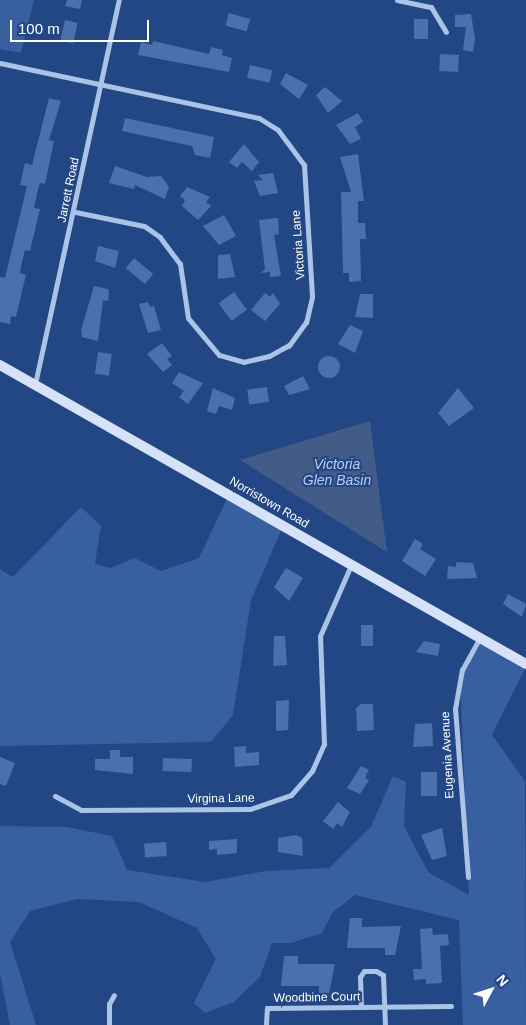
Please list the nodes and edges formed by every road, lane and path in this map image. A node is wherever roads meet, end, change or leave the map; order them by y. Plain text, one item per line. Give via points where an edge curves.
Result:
1 (119, 0) edge
2 (397, 0) edge
3 (446, 32) dead end
4 (0, 63) edge
5 (102, 85) junction
6 (75, 212) junction
7 (0, 365) edge
8 (35, 384) junction
9 (352, 565) junction
10 (480, 637) junction
11 (526, 664) edge
12 (55, 796) dead end
13 (468, 878) dead end
14 (114, 994) dead end
15 (451, 1006) dead end
16 (361, 1007) junction
17 (384, 1007) junction
18 (109, 1025) edge
19 (266, 1025) edge
20 (385, 1025) edge

1 - 5 street, Jarrett Road
2 - 3 street via 431,7
4 - 5 street, Victoria Lane
5 - 6 street, Jarrett Road
5 - 6 street, Victoria Lane via 259,118 286,137 304,166 312,296 306,322 289,345 269,356 244,362 219,355 188,318 180,264 160,237 144,226
6 - 8 street, Jarrett Road
7 - 8 main road, Norristown Road
8 - 9 main road, Norristown Road
9 - 10 main road, Norristown Road
9 - 12 street, Virgina Lane via 320,636 324,744 312,771 291,795 250,809 91,810 81,810
10 - 11 main road, Norristown Road
10 - 13 street, Eugenia Avenue via 462,670 455,709
14 - 18 street via 109,1004
15 - 17 street, Woodbine Court
16 - 17 street, Woodbine Court
16 - 17 street via 364,971 383,976
16 - 19 street, Woodbine Court via 266,1008
17 - 20 street

